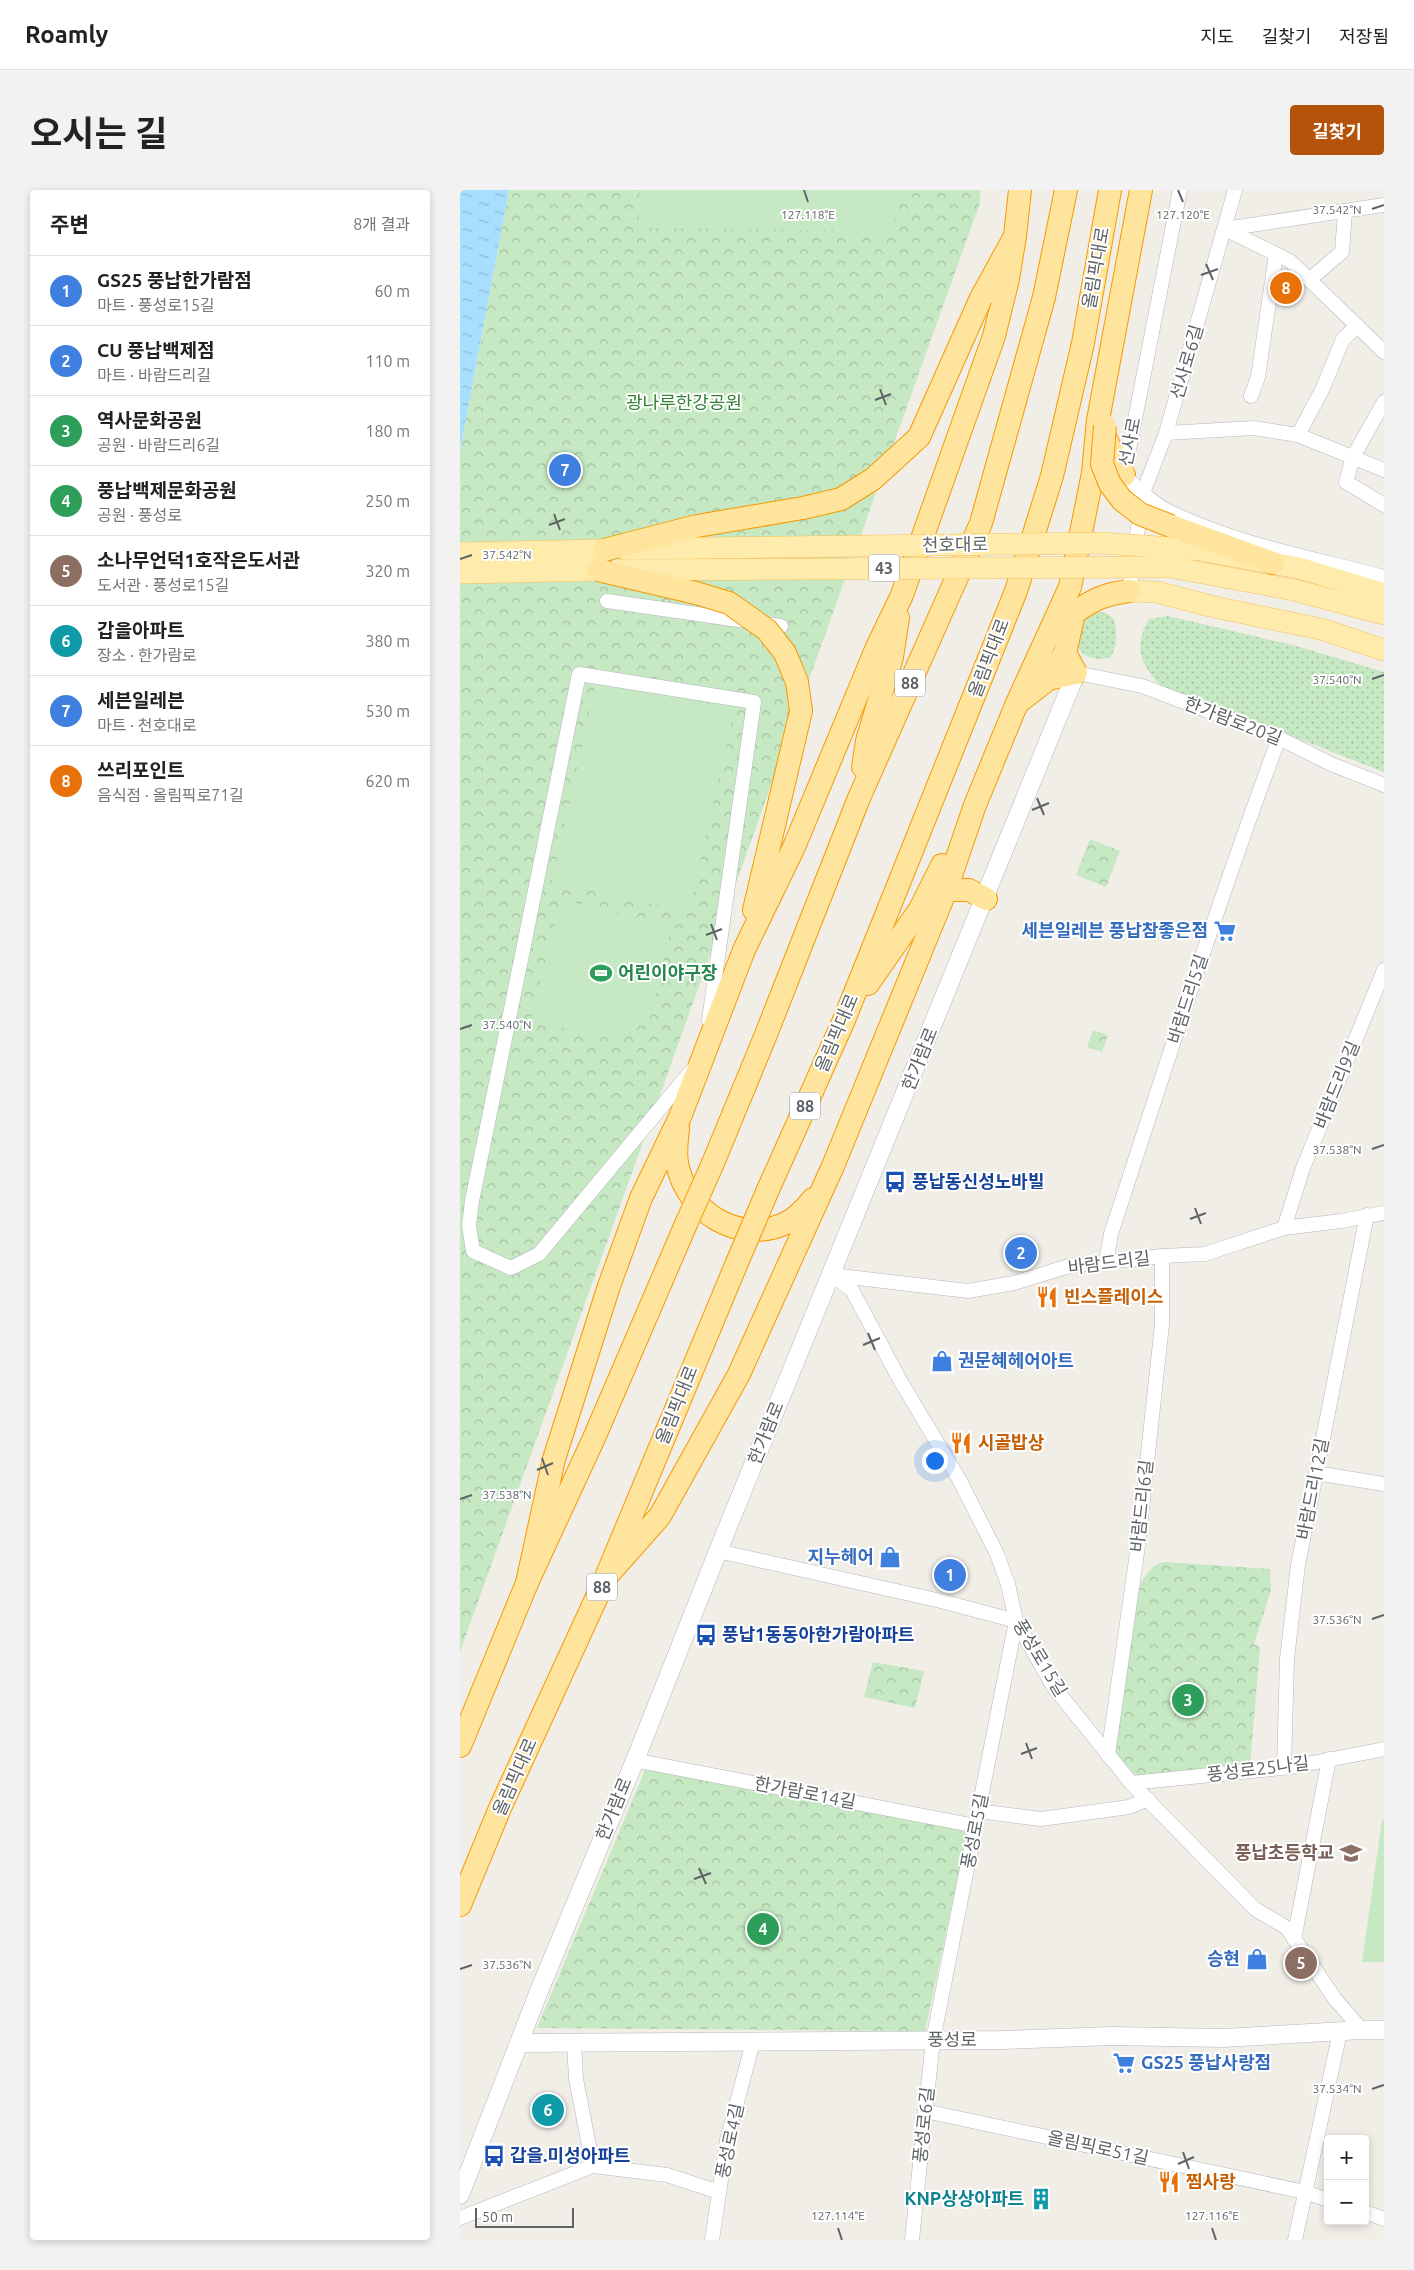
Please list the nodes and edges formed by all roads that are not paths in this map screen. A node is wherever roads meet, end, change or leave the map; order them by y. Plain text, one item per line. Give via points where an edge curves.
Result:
1 (1020, 190) edge
2 (1028, 190) edge
3 (1066, 190) edge
4 (1110, 190) edge
5 (1141, 190) edge
6 (1153, 190) edge
7 (1180, 190) edge
8 (1236, 190) edge
9 (1384, 205) edge
10 (1345, 211) junction
11 (1016, 228) junction
12 (1225, 229) junction
13 (1276, 254) junction
14 (1309, 280) junction
15 (1357, 326) junction
16 (1384, 352) edge
17 (1251, 396) dead end
18 (1384, 402) edge
19 (1102, 423) junction
20 (1166, 433) junction
21 (1298, 435) junction
22 (1353, 457) junction
23 (1384, 470) edge
24 (1124, 475) junction
25 (1142, 493) junction
26 (1384, 505) edge
27 (460, 553) edge
28 (1171, 558) junction
29 (601, 560) junction
30 (1273, 563) junction
31 (460, 573) edge
32 (1384, 577) edge
33 (1070, 587) junction
34 (1129, 591) junction
35 (1384, 594) edge
36 (902, 595) junction
37 (607, 601) dead end
38 (1074, 613) junction
39 (1384, 614) edge
40 (781, 626) dead end
41 (1384, 650) edge
42 (1065, 653) junction
43 (1076, 673) junction
44 (1048, 679) junction
45 (1017, 703) junction
46 (1279, 738) junction
47 (1384, 784) edge
48 (859, 798) junction
49 (975, 804) junction
50 (946, 890) junction
51 (986, 899) junction
52 (744, 950) junction
53 (1384, 970) edge
54 (844, 1020) junction
55 (703, 1055) junction
56 (680, 1117) junction
57 (833, 1166) junction
58 (1384, 1213) edge
59 (1367, 1215) junction
60 (1284, 1228) junction
61 (1162, 1256) junction
62 (1106, 1262) junction
63 (831, 1275) junction
64 (1316, 1473) junction
65 (1384, 1484) edge
66 (718, 1551) junction
67 (606, 1577) junction
68 (527, 1582) junction
69 (1016, 1622) junction
70 (460, 1746) edge
71 (1384, 1749) edge
72 (1108, 1755) junction
73 (634, 1760) junction
74 (1329, 1760) junction
75 (1284, 1767) junction
76 (1131, 1783) junction
77 (1148, 1799) junction
78 (978, 1811) junction
79 (976, 1826) junction
80 (460, 1905) edge
81 (1294, 1939) junction
82 (1362, 2030) junction
83 (1384, 2030) edge
84 (1340, 2032) junction
85 (933, 2040) junction
86 (753, 2042) junction
87 (519, 2043) junction
88 (574, 2043) junction
89 (925, 2111) junction
90 (594, 2166) junction
91 (719, 2192) junction
92 (1305, 2192) junction
93 (460, 2195) edge
94 (1324, 2199) edge
95 (1369, 2213) edge
96 (460, 2218) edge
97 (1384, 2219) edge
98 (712, 2240) edge
99 (912, 2240) edge
100 (1295, 2240) edge

1 - 11 highway
2 - 11 highway
3 - 48 highway, 88 via 1044,297 981,523
4 - 54 highway, 올림픽대로 / 88 via 1083,343 1054,467 1018,583
5 - 19 highway
6 - 19 highway
7 - 24 street, 선사로
8 - 12 street, 선사로6길
9 - 10 street
10 - 12 street
10 - 14 street via 1342,252
11 - 29 highway, bridge via 919,437 873,479 842,499 697,526
11 - 36 highway via 994,336
12 - 13 street
12 - 20 street, 선사로6길
13 - 14 street via 1290,261
13 - 17 street via 1258,377
14 - 15 street
15 - 16 street
15 - 21 street via 1343,339 1323,388
18 - 22 street
19 - 24 highway via 1110,449
19 - 30 highway, bridge via 1102,464 1110,484 1122,500 1140,514
19 - 33 highway
20 - 21 street via 1254,428
20 - 25 street, 선사로6길
21 - 22 street
22 - 23 street
22 - 26 street via 1346,482
24 - 25 street, 선사로
25 - 32 street, 선사로 via 1168,510 1240,539
25 - 34 street, 선사로6길
27 - 29 main road, 천호대로 / 43
28 - 29 main road, 천호대로 / 43, bridge via 1093,543
28 - 30 main road, 천호대로 / 43 via 1200,550
28 - 39 main road, 천호대로 / 43
29 - 31 main road, 천호대로 / 43
29 - 52 highway, bridge via 729,603 767,630 785,653 797,682 801,711
30 - 35 main road, 천호대로 / 43
33 - 38 highway
33 - 45 highway
34 - 38 highway via 1093,599
34 - 41 main road via 1157,592 1324,630
36 - 48 highway via 892,657 867,741
36 - 52 highway via 794,847
37 - 40 street
38 - 42 highway
42 - 43 highway
42 - 44 highway
43 - 44 highway
43 - 46 street, 한가람로20길 via 1142,686
43 - 51 street, 한가람로
44 - 45 highway
45 - 49 highway
46 - 47 street, 한가람로20길 via 1331,764
46 - 62 street, 바람드리5길 via 1175,1037 1111,1234
48 - 68 highway, 88, bridge via 713,1163 594,1438
49 - 50 highway
49 - 54 highway via 920,909
50 - 51 highway via 969,890
50 - 57 highway
51 - 63 street, 한가람로
52 - 55 highway
53 - 60 street, 바람드리9길 via 1303,1168
54 - 67 highway, 올림픽대로 / 88, bridge via 767,1192
55 - 55 street via 754,702 579,674 472,1201 469,1226 473,1251 510,1268 539,1254
55 - 56 highway
56 - 57 highway via 676,1144 682,1181 703,1210 725,1225 753,1230 786,1224 813,1200
56 - 68 highway via 641,1198 606,1295 554,1459
57 - 67 highway via 739,1374 660,1516
58 - 59 street, 바람드리길
59 - 60 street, 바람드리길
59 - 64 street, 바람드리12길
60 - 61 street, 바람드리길 via 1205,1254
61 - 62 street, 바람드리길
61 - 72 street, 바람드리6길 via 1162,1324 1138,1546
62 - 63 street, 바람드리길 via 1069,1266 1014,1283 968,1291
63 - 66 street, 한가람로
63 - 69 street, 풍성로15길 via 852,1290 901,1382 959,1479 1008,1584
64 - 65 street
64 - 75 street, 바람드리12길 via 1298,1565 1287,1659
66 - 69 street via 941,1601
66 - 73 street, 한가람로
67 - 80 highway, 올림픽대로 / 88 via 500,1808
68 - 70 highway, 88
69 - 72 street, 풍성로15길 via 1053,1686
69 - 78 street, 풍성로5길
71 - 74 street, 풍성로25나길
72 - 76 street, 풍성로15길
73 - 79 street, 한가람로14길
73 - 87 street, 한가람로
74 - 75 street, 풍성로25나길
74 - 81 street
75 - 76 street, 풍성로25나길
76 - 77 street, 풍성로15길
77 - 78 street via 1129,1807 1041,1819
77 - 81 street, 풍성로15길 via 1254,1909 1286,1928
78 - 79 street, 풍성로5길
79 - 85 street, 풍성로5길
81 - 82 street, 풍성로15길 via 1335,1999
82 - 83 street, 풍성로
82 - 84 street, 풍성로
84 - 85 street, 풍성로 via 1223,2038 1112,2036
84 - 92 street
85 - 86 street, 풍성로
85 - 89 street, 풍성로6길
86 - 88 street, 풍성로
86 - 91 street, 풍성로4길 via 727,2140
87 - 88 street, 풍성로
87 - 93 street, 한가람로
88 - 90 street via 576,2079
89 - 92 street, 올림픽로51길
89 - 99 street, 풍성로6길
90 - 91 street via 667,2175
90 - 96 street
91 - 98 street, 풍성로4길
92 - 94 street, 올림픽로51길
92 - 100 street
95 - 97 street

